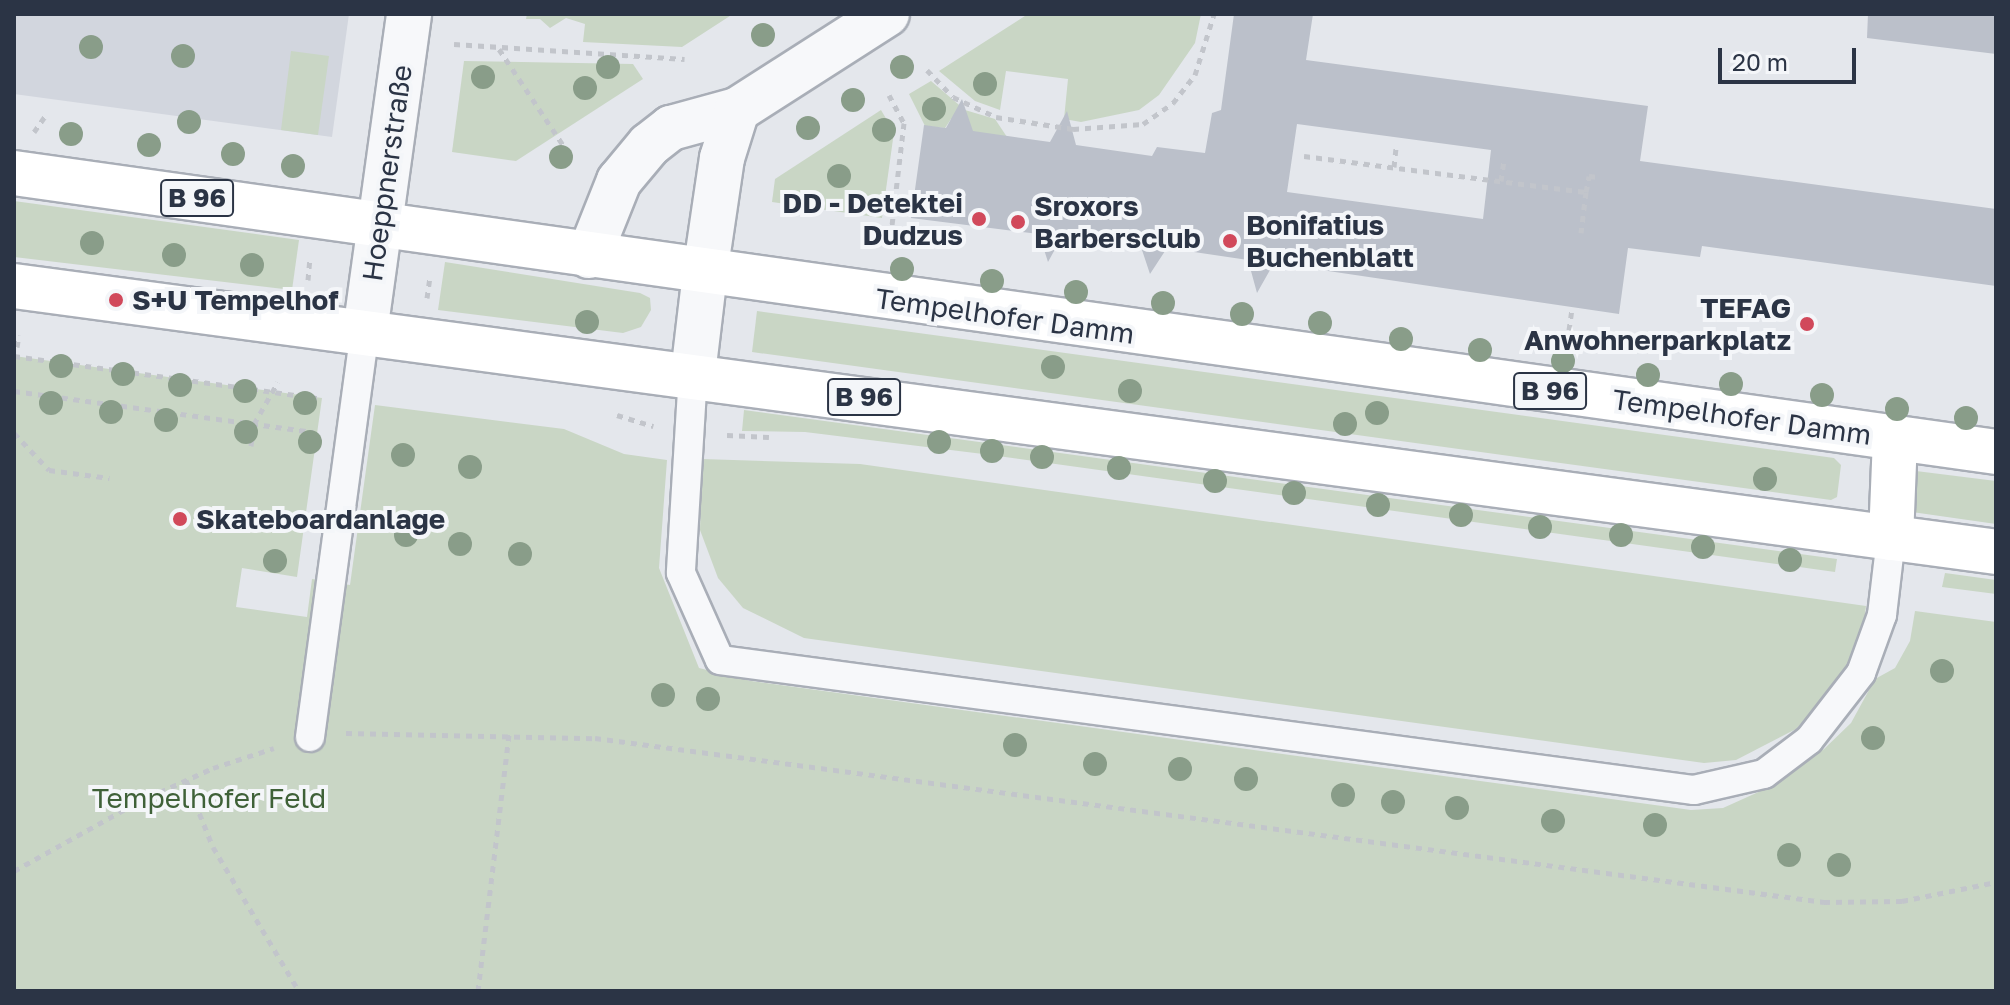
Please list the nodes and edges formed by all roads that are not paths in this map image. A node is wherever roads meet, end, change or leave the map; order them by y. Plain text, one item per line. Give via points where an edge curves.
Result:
1 (409, 14) edge
2 (887, 14) edge
3 (737, 110) junction
4 (14, 173) edge
5 (381, 224) junction
6 (589, 256) junction
7 (705, 273) junction
8 (14, 286) edge
9 (365, 332) junction
10 (693, 374) junction
11 (1895, 438) junction
12 (1996, 452) edge
13 (1891, 538) junction
14 (1996, 552) edge
15 (310, 737) road end

1 - 5 street, Hoeppnerstraße
2 - 3 street
3 - 6 street via 671,128 649,145 619,181
3 - 7 street via 722,158
4 - 5 main road, Tempelhofer Damm / B 96
5 - 6 main road, Tempelhofer Damm / B 96
5 - 9 street, Hoeppnerstraße
6 - 7 main road, Tempelhofer Damm / B 96
7 - 10 street
7 - 11 main road, Tempelhofer Damm / B 96
8 - 9 main road, B 96
9 - 10 main road, B 96
9 - 15 lane
10 - 13 main road, B 96
10 - 13 lane via 681,573 720,660 1694,790 1764,774 1809,740 1861,673 1882,615
11 - 12 main road, Tempelhofer Damm / B 96
11 - 13 main road
13 - 14 main road, B 96

